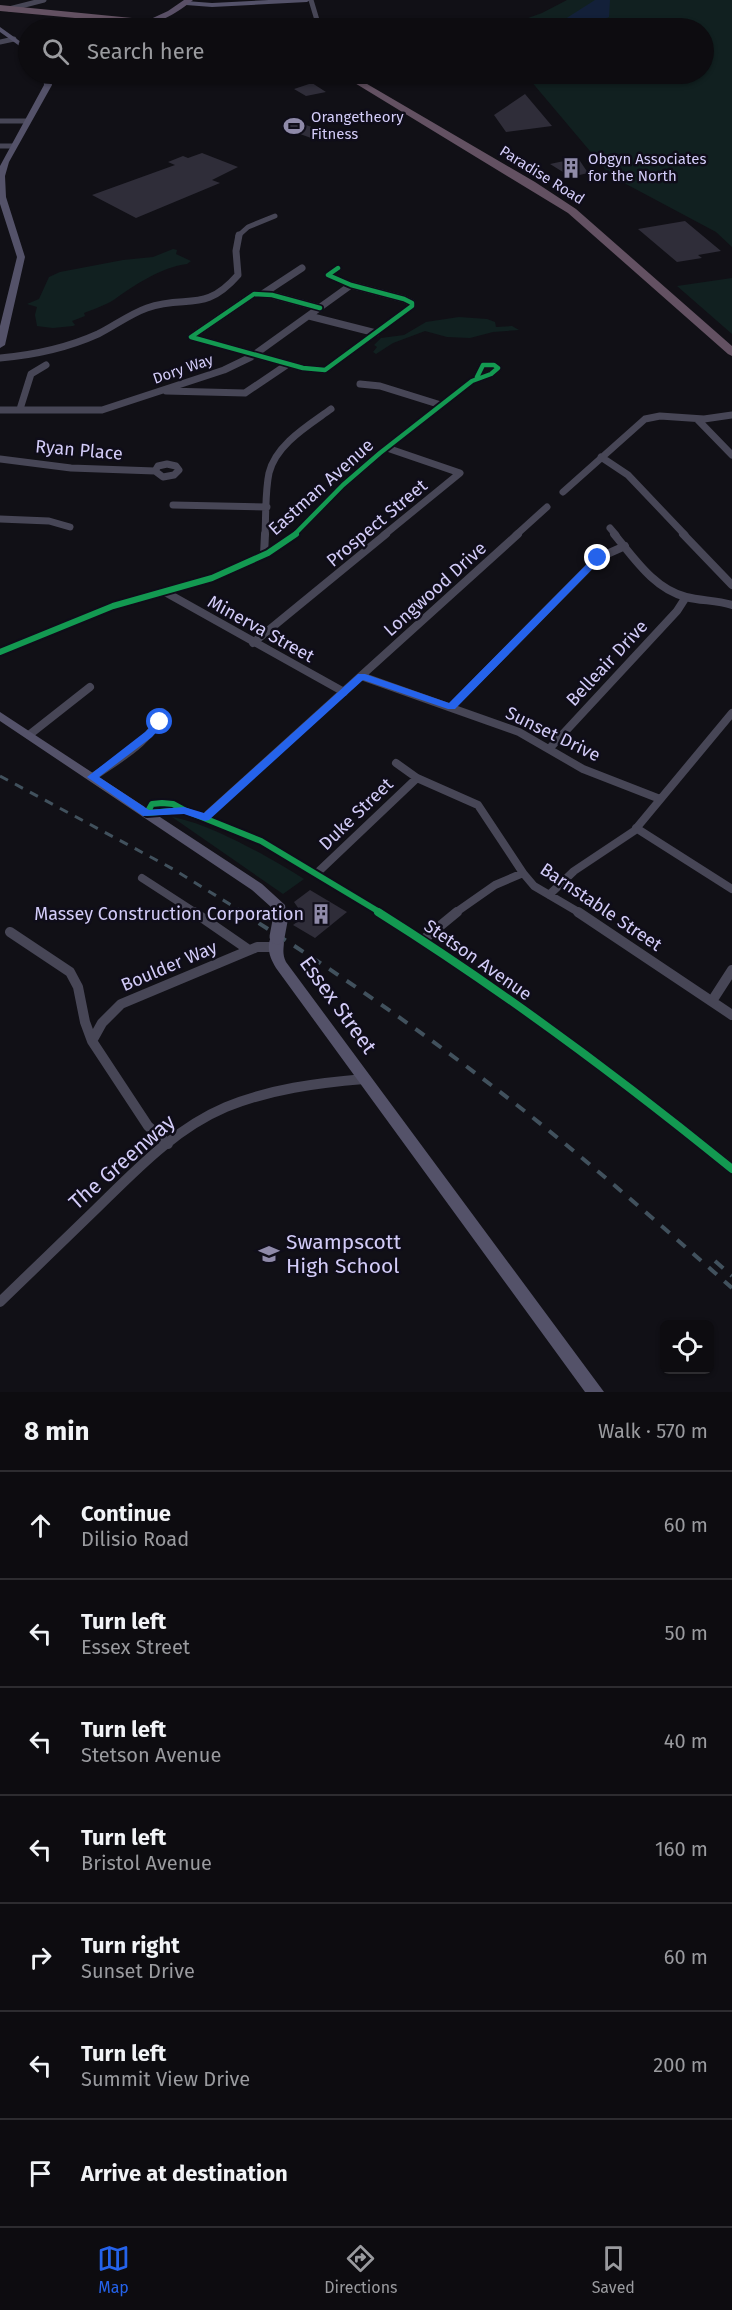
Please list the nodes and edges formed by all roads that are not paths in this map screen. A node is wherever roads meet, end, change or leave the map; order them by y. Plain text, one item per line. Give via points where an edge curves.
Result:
1 (44, 0) edge
2 (309, 0) edge
3 (187, 2) edge
4 (4, 8) edge
5 (171, 12) junction
6 (99, 18) edge
7 (157, 18) edge
8 (170, 18) edge
9 (316, 18) edge
10 (0, 29) edge
11 (14, 39) junction
12 (0, 42) edge
13 (18, 42) edge
14 (47, 84) edge
15 (361, 84) edge
16 (0, 122) edge
17 (27, 123) junction
18 (0, 146) edge
19 (14, 146) junction
20 (275, 216) dead end
21 (302, 268) dead end
22 (338, 268) dead end
23 (351, 285) junction
24 (264, 293) junction
25 (320, 308) junction
26 (309, 316) junction
27 (376, 333) junction
28 (0, 345) edge
29 (732, 352) edge
30 (255, 354) junction
31 (0, 358) edge
32 (288, 364) junction
33 (46, 365) dead end
34 (477, 377) dead end
35 (360, 384) dead end
36 (160, 390) junction
37 (441, 405) junction
38 (331, 409) dead end
39 (0, 410) edge
40 (20, 410) junction
41 (732, 415) edge
42 (697, 418) junction
43 (387, 448) junction
44 (732, 455) edge
45 (602, 457) junction
46 (0, 459) edge
47 (154, 471) dead end
48 (562, 492) dead end
49 (173, 505) dead end
50 (267, 507) junction
51 (547, 507) dead end
52 (0, 519) edge
53 (70, 527) dead end
54 (610, 528) dead end
55 (625, 546) junction
56 (264, 555) junction
57 (732, 585) edge
58 (165, 592) junction
59 (686, 597) junction
60 (732, 604) edge
61 (253, 643) junction
62 (0, 652) edge
63 (362, 676) junction
64 (90, 687) dead end
65 (344, 692) junction
66 (451, 707) junction
67 (162, 712) dead end
68 (732, 713) edge
69 (0, 716) edge
70 (29, 735) junction
71 (549, 749) junction
72 (396, 763) dead end
73 (93, 777) junction
74 (417, 778) junction
75 (660, 799) junction
76 (147, 813) junction
77 (205, 817) junction
78 (636, 828) junction
79 (317, 873) junction
80 (523, 873) junction
81 (142, 878) dead end
82 (732, 889) edge
83 (549, 895) junction
84 (10, 932) dead end
85 (423, 940) junction
86 (276, 942) junction
87 (249, 950) junction
88 (732, 970) edge
89 (712, 1000) junction
90 (732, 1015) edge
91 (92, 1041) junction
92 (364, 1079) junction
93 (168, 1144) junction
94 (732, 1169) edge
95 (0, 1302) edge
96 (595, 1392) edge

1 - 4 street
2 - 3 main road via 212,5
2 - 9 street
3 - 5 main road
4 - 6 highway
5 - 7 main road
5 - 8 highway
10 - 11 main road
11 - 12 street
11 - 13 main road
14 - 17 main road
15 - 29 highway, Paradise Road via 572,210
16 - 17 street
17 - 19 main road
18 - 19 street
19 - 28 main road via 0,179 21,257
20 - 31 street via 239,232 235,244 237,275 211,299 153,306 70,345
21 - 24 street
22 - 23 street via 328,275
23 - 25 street, Dory Way
23 - 27 street via 409,301 412,306
24 - 25 street
24 - 30 street via 254,294 191,337
25 - 26 street, Dory Way
26 - 27 street
26 - 30 street, Dory Way
27 - 32 street via 325,370
30 - 32 street
30 - 36 street, Dory Way via 224,370
32 - 36 street via 245,393
33 - 40 street via 31,375
34 - 37 street, Eastman Avenue
35 - 37 street via 380,386
36 - 40 street, Dory Way via 102,410
37 - 43 street, Eastman Avenue
38 - 50 street via 275,456 269,473
39 - 40 street, Dory Way
41 - 42 street
42 - 44 street
42 - 45 street via 645,419
43 - 56 street, Eastman Avenue via 297,532
43 - 61 street, Prospect Street via 460,473
45 - 48 street
45 - 57 street via 628,475
46 - 47 street, Ryan Place via 71,468
49 - 50 street
50 - 56 street
51 - 63 street, Longwood Drive
52 - 53 street via 49,521
54 - 55 street
55 - 59 street via 663,586
55 - 66 street via 598,558
56 - 58 street, Eastman Avenue via 212,578
58 - 61 street, Minerva Street
58 - 62 street, Eastman Avenue via 113,606
59 - 60 street
59 - 71 street, Belleair Drive
61 - 65 street, Minerva Street
63 - 65 street, Longwood Drive
63 - 66 street, Sunset Drive
64 - 70 street
65 - 77 street, Longwood Drive
66 - 71 street, Sunset Drive via 519,732
67 - 73 street via 160,722 149,735
68 - 75 street
69 - 70 main road
70 - 73 main road
71 - 75 street, Sunset Drive via 583,769
72 - 74 street
73 - 76 main road
74 - 79 street, Duke Street
74 - 80 street via 478,805
75 - 78 street
76 - 77 street, Stetson Avenue via 184,810
76 - 86 main road, bridge via 274,900 280,910
77 - 79 street, Stetson Avenue via 259,840
78 - 82 street
78 - 83 street via 574,871
79 - 85 street, Stetson Avenue
80 - 83 street, Barnstable Street
80 - 85 street, Barnstable Street via 483,891
81 - 87 street
83 - 89 street, Barnstable Street
84 - 91 street via 70,972 78,987
85 - 94 street, Stetson Avenue via 576,1048
86 - 87 street, Boulder Way
86 - 92 main road, Essex Street via 281,965
87 - 91 street, Boulder Way via 121,1004 102,1023
88 - 89 street
89 - 90 street, Barnstable Street
91 - 93 street via 148,1126
92 - 93 street, The Greenway via 288,1088 242,1101 205,1118
92 - 96 main road, Essex Street
93 - 95 street, The Greenway via 130,1175

